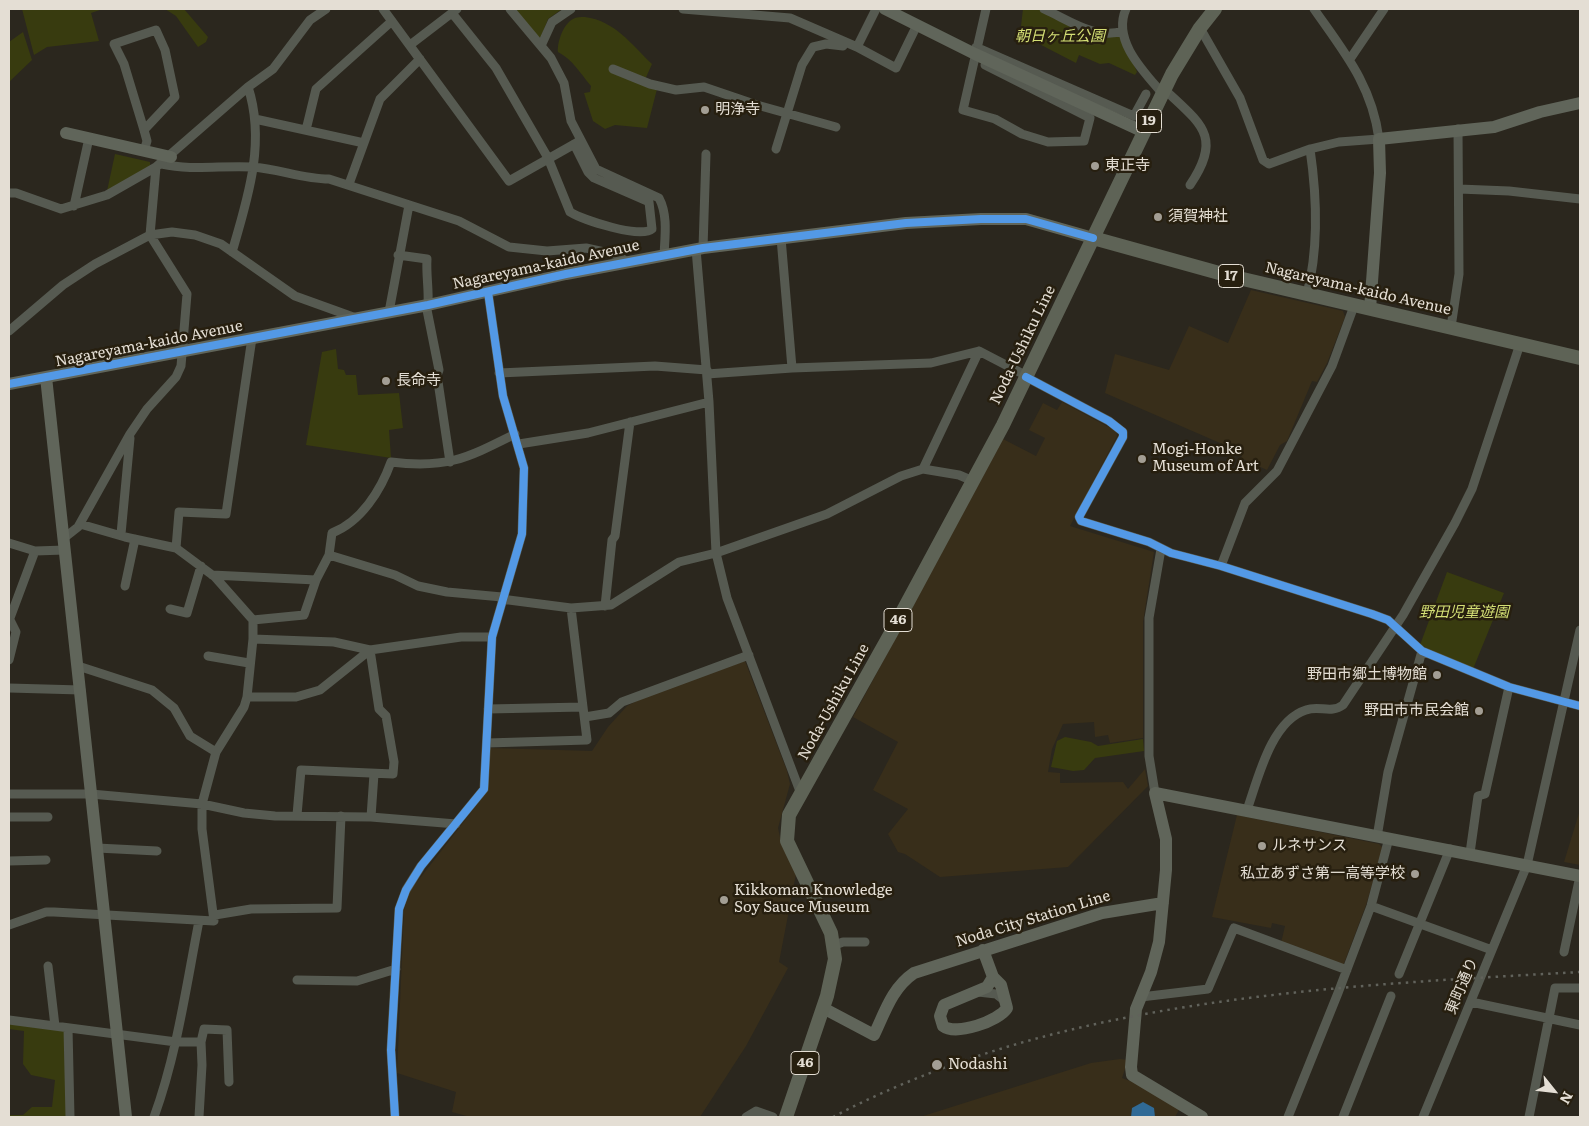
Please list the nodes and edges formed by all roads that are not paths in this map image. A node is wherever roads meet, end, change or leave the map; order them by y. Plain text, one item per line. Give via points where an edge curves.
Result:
1 (326, 9) edge
2 (383, 9) edge
3 (510, 9) edge
4 (571, 9) edge
5 (683, 9) edge
6 (876, 9) edge
7 (884, 9) edge
8 (986, 9) edge
9 (1044, 9) edge
10 (1126, 9) edge
11 (1215, 9) edge
12 (1314, 9) edge
13 (1384, 9) edge
14 (725, 10) edge
15 (454, 11) edge
16 (392, 21) junction
17 (917, 25) junction
18 (1200, 28) junction
19 (1123, 31) junction
20 (410, 45) junction
21 (541, 46) junction
22 (854, 46) junction
23 (975, 54) junction
24 (1350, 58) junction
25 (420, 60) junction
26 (613, 69) dead end
27 (248, 87) junction
28 (1163, 91) junction
29 (1146, 94) dead end
30 (1580, 103) edge
31 (786, 112) junction
32 (255, 119) junction
33 (836, 127) dead end
34 (1458, 129) junction
35 (144, 130) junction
36 (306, 130) junction
37 (1144, 132) junction
38 (66, 133) dead end
39 (89, 138) junction
40 (1379, 139) junction
41 (577, 142) junction
42 (364, 143) junction
43 (776, 149) dead end
44 (1310, 149) junction
45 (144, 151) junction
46 (706, 154) dead end
47 (548, 158) junction
48 (163, 163) junction
49 (254, 167) junction
50 (349, 184) junction
51 (1190, 184) dead end
52 (1459, 189) junction
53 (9, 193) edge
54 (1580, 199) edge
55 (409, 205) junction
56 (74, 206) junction
57 (150, 235) junction
58 (781, 238) junction
59 (1093, 238) junction
60 (699, 248) junction
61 (232, 252) junction
62 (664, 254) junction
63 (398, 255) junction
64 (626, 262) junction
65 (488, 292) junction
66 (1307, 294) junction
67 (427, 305) junction
68 (1354, 306) junction
69 (1370, 309) junction
70 (388, 312) junction
71 (356, 319) junction
72 (1451, 327) junction
73 (9, 330) edge
74 (252, 338) junction
75 (1520, 344) junction
76 (184, 351) junction
77 (979, 351) junction
78 (1580, 358) edge
79 (792, 368) junction
80 (707, 372) junction
81 (499, 373) junction
82 (1026, 376) junction
83 (46, 377) junction
84 (9, 384) edge
85 (709, 402) junction
86 (630, 422) junction
87 (130, 434) junction
88 (515, 434) junction
89 (519, 444) junction
90 (450, 462) junction
91 (923, 469) junction
92 (973, 482) junction
93 (80, 524) junction
94 (121, 534) junction
95 (135, 539) junction
96 (65, 544) junction
97 (10, 546) edge
98 (176, 548) junction
99 (1161, 549) junction
100 (36, 551) junction
101 (716, 553) junction
102 (329, 555) junction
103 (201, 566) junction
104 (1221, 566) junction
105 (212, 575) junction
106 (316, 580) junction
107 (125, 586) dead end
108 (502, 598) junction
109 (605, 606) junction
110 (571, 608) junction
111 (170, 609) dead end
112 (9, 618) edge
113 (253, 620) junction
114 (1394, 627) junction
115 (1580, 630) edge
116 (492, 637) junction
117 (253, 639) junction
118 (370, 650) junction
119 (1422, 651) junction
120 (749, 655) junction
121 (208, 656) dead end
122 (9, 660) edge
123 (249, 662) junction
124 (78, 666) junction
125 (1509, 687) junction
126 (9, 688) edge
127 (81, 690) junction
128 (247, 698) junction
129 (1564, 702) junction
130 (1580, 706) edge
131 (488, 709) junction
132 (584, 712) junction
133 (487, 743) junction
134 (216, 752) junction
135 (374, 774) junction
136 (1155, 793) junction
137 (9, 794) edge
138 (91, 794) junction
139 (801, 794) junction
140 (202, 804) junction
141 (1247, 810) junction
142 (297, 815) junction
143 (48, 816) dead end
144 (341, 816) junction
145 (9, 817) edge
146 (371, 817) junction
147 (456, 824) junction
148 (1383, 838) junction
149 (97, 848) junction
150 (1450, 849) junction
151 (157, 851) dead end
152 (1470, 853) junction
153 (46, 860) dead end
154 (9, 861) edge
155 (1527, 865) junction
156 (1580, 876) edge
157 (1163, 903) junction
158 (1371, 906) junction
159 (215, 915) junction
160 (104, 916) junction
161 (199, 920) junction
162 (1420, 924) junction
163 (9, 925) edge
164 (865, 942) dead end
165 (835, 945) junction
166 (983, 950) junction
167 (1492, 950) junction
168 (1564, 952) dead end
169 (48, 966) dead end
170 (396, 970) junction
171 (1347, 970) junction
172 (1399, 974) dead end
173 (992, 977) junction
174 (297, 980) dead end
175 (1580, 988) edge
176 (978, 992) junction
177 (1391, 996) dead end
178 (1141, 997) junction
179 (1471, 1002) junction
180 (1007, 1003) junction
181 (824, 1008) junction
182 (1550, 1018) junction
183 (9, 1020) edge
184 (1580, 1025) edge
185 (55, 1026) junction
186 (68, 1028) junction
187 (117, 1034) junction
188 (176, 1042) junction
189 (201, 1042) junction
190 (229, 1082) dead end
191 (70, 1117) edge
192 (126, 1117) edge
193 (154, 1117) edge
194 (199, 1117) edge
195 (395, 1117) edge
196 (746, 1117) edge
197 (773, 1117) edge
198 (786, 1117) edge
199 (1202, 1117) edge
200 (1288, 1117) edge
201 (1344, 1117) edge
202 (1423, 1117) edge
203 (1529, 1117) edge

1 - 27 street via 310,20 273,69
2 - 16 street
3 - 21 street
4 - 21 street via 552,22
5 - 14 street
6 - 22 street
7 - 17 street
8 - 23 street
9 - 19 street via 1099,34
10 - 19 street via 1122,19
11 - 18 main road, 19
12 - 24 street
13 - 24 street
14 - 22 street via 790,18
15 - 20 street
15 - 47 street via 496,68
16 - 20 street
16 - 36 street via 316,89
17 - 22 street via 896,68
17 - 23 street
18 - 28 main road, 19
18 - 44 street via 1240,98 1264,160 1269,164
19 - 28 street via 1143,73
20 - 25 street
21 - 41 street via 564,83
22 - 31 street via 826,44 813,47 802,66
23 - 23 street via 963,110 995,119 1022,134 1048,142 1084,141 1090,118
23 - 29 street via 1134,116
23 - 37 street
24 - 40 street via 1372,106
25 - 42 street via 380,99
25 - 47 street via 509,181
26 - 31 street via 676,90 704,86 752,104
27 - 32 street
27 - 48 street
28 - 37 main road, 19
28 - 51 street via 1202,128 1206,138 1208,146 1202,166
30 - 34 street via 1494,126
31 - 33 street
31 - 43 street
32 - 36 street
32 - 49 street
34 - 40 street
34 - 52 street
35 - 35 street via 175,97 165,50 156,30 114,44 124,64
35 - 45 street via 147,141
36 - 42 street
37 - 59 main road, 19
38 - 39 street
39 - 45 street
39 - 56 street
40 - 44 street via 1339,142
40 - 69 street via 1380,173
41 - 47 street
41 - 47 street via 588,172 594,178 649,202 650,231 644,233 619,228 570,212
41 - 62 street via 600,172 659,198 665,220
42 - 50 street
44 - 66 street via 1316,194 1313,271
45 - 48 street
46 - 60 street
48 - 49 street via 177,168
48 - 56 street via 107,195
48 - 57 street
49 - 50 street
49 - 61 street
50 - 55 street
52 - 54 street
52 - 72 street via 1458,274
53 - 56 street via 61,210
55 - 63 street
55 - 64 street via 459,221 509,247 547,251 586,248 618,254
57 - 61 street via 172,232 195,235 221,244
57 - 73 street via 81,272
57 - 76 street via 187,294
58 - 59 street, Nagareyama-kaido Avenue via 906,223 1004,218 1042,222
58 - 60 street, Nagareyama-kaido Avenue
58 - 79 street
59 - 66 main road, Nagareyama-kaido Avenue / 17
59 - 82 main road, Noda-Ushiku Line / 46
60 - 62 street, Nagareyama-kaido Avenue
60 - 80 street
61 - 71 street via 295,296
62 - 64 street, Nagareyama-kaido Avenue
63 - 67 street via 427,259
63 - 70 street
64 - 65 street, Nagareyama-kaido Avenue
65 - 67 street, Nagareyama-kaido Avenue
65 - 81 street
66 - 68 main road, Nagareyama-kaido Avenue / 17
67 - 70 street, Nagareyama-kaido Avenue
67 - 90 street
68 - 69 main road, Nagareyama-kaido Avenue / 17
68 - 104 street via 1332,366 1277,471 1244,503
69 - 72 main road, Nagareyama-kaido Avenue / 17
70 - 71 street, Nagareyama-kaido Avenue
71 - 74 street, Nagareyama-kaido Avenue
72 - 75 main road, Nagareyama-kaido Avenue / 17
74 - 76 street, Nagareyama-kaido Avenue
74 - 98 street via 226,514 180,512
75 - 78 main road, Nagareyama-kaido Avenue / 17
75 - 114 street via 1472,489 1456,523
76 - 83 street, Nagareyama-kaido Avenue
76 - 87 street via 176,377
77 - 79 street via 932,363
77 - 82 street
77 - 91 street
79 - 80 street
80 - 81 street via 655,366
80 - 85 street
81 - 88 street
82 - 92 main road, Noda-Ushiku Line / 46
82 - 99 street via 1109,421 1123,432 1080,517 1081,522 1149,542
83 - 84 street, Nagareyama-kaido Avenue
83 - 96 street
85 - 86 street
85 - 101 street
86 - 89 street via 588,433
86 - 109 street
87 - 93 street
87 - 94 street
88 - 89 street
88 - 90 street
89 - 108 street via 524,468 522,534
90 - 102 street via 421,465 391,462 386,477 364,510 332,533
91 - 92 street via 959,475
91 - 101 street via 900,476 827,514
92 - 139 main road, Noda-Ushiku Line / 46
93 - 94 street
93 - 96 street
94 - 95 street
95 - 98 street
95 - 107 street
96 - 100 street
96 - 124 street
97 - 100 street
98 - 103 street
99 - 104 street
99 - 136 street via 1149,618 1149,756
100 - 112 street
101 - 109 street via 669,567 643,586
101 - 120 street via 727,598
102 - 106 street
102 - 108 street via 395,575 418,586
103 - 105 street
103 - 111 street via 187,613
104 - 114 street via 1372,614 1388,620
105 - 106 street
105 - 113 street
106 - 113 street via 304,615
108 - 110 street
108 - 116 street
109 - 110 street
110 - 132 street
112 - 122 street via 16,632
113 - 117 street
114 - 119 street
114 - 141 street via 1343,705 1338,709 1308,709 1295,714 1281,730 1271,744
115 - 129 street, 東町通り
116 - 118 street via 461,637
116 - 131 street
117 - 118 street via 334,642
117 - 123 street
118 - 128 street via 320,690 296,697
118 - 135 street via 379,709 386,716 394,762 393,774
119 - 125 street
119 - 148 street via 1388,772
120 - 132 street via 622,702 609,714
120 - 139 street
121 - 123 street
123 - 128 street
124 - 127 street
124 - 134 street via 152,690 174,708 190,736
125 - 129 street
125 - 152 street via 1485,794 1478,796
126 - 127 street
127 - 138 street
128 - 134 street
129 - 130 street
129 - 155 street, 東町通り
131 - 132 street
131 - 133 street
132 - 133 street via 588,740
133 - 147 street via 484,789
134 - 140 street
135 - 142 street via 301,770
135 - 146 street
136 - 141 street
136 - 157 street via 1166,839
137 - 138 street
138 - 140 street
138 - 149 street
139 - 165 main road, Noda-Ushiku Line / 46 via 789,815 787,841
140 - 142 street via 244,813
140 - 159 street via 202,829
141 - 148 street
142 - 144 street
143 - 145 street
144 - 146 street
144 - 159 street via 337,908 251,909
146 - 147 street
147 - 170 street via 421,866 406,890 399,909
148 - 150 street
148 - 158 street
149 - 151 street
149 - 160 street
150 - 152 street
150 - 162 street
152 - 155 street
153 - 154 street
155 - 156 street
155 - 167 street, 東町通り
156 - 168 street
157 - 166 street, Noda City Station Line via 1102,913
157 - 178 street via 1159,942
158 - 162 street
158 - 171 street
159 - 161 street via 214,921
160 - 161 street
160 - 163 street via 46,912
160 - 187 street
161 - 188 street
162 - 167 street
162 - 172 street
164 - 165 street
165 - 181 main road, Noda-Ushiku Line / 46 via 833,974
166 - 173 street
166 - 181 street, Noda City Station Line via 914,973 903,981 895,990 874,1035
167 - 179 street, 東町通り
169 - 185 street
170 - 174 street via 357,981
170 - 195 street via 392,1050
171 - 178 street via 1234,928 1208,989
171 - 200 street
173 - 176 street via 987,987
173 - 180 street via 1001,985
175 - 182 street via 1555,988
176 - 180 street via 996,994
176 - 180 street via 944,1005 940,1016 943,1026 956,1031 999,1017
177 - 201 street
178 - 199 street via 1136,1009 1132,1075
179 - 182 street
179 - 202 street, 東町通り
181 - 198 main road, Noda-Ushiku Line / 46
182 - 184 street
182 - 203 street
183 - 185 street
185 - 186 street
186 - 187 street
186 - 191 street
187 - 188 street
187 - 192 street
188 - 189 street
188 - 193 street via 167,1082
189 - 190 street via 204,1029 227,1030
189 - 194 street
196 - 197 street via 756,1112

